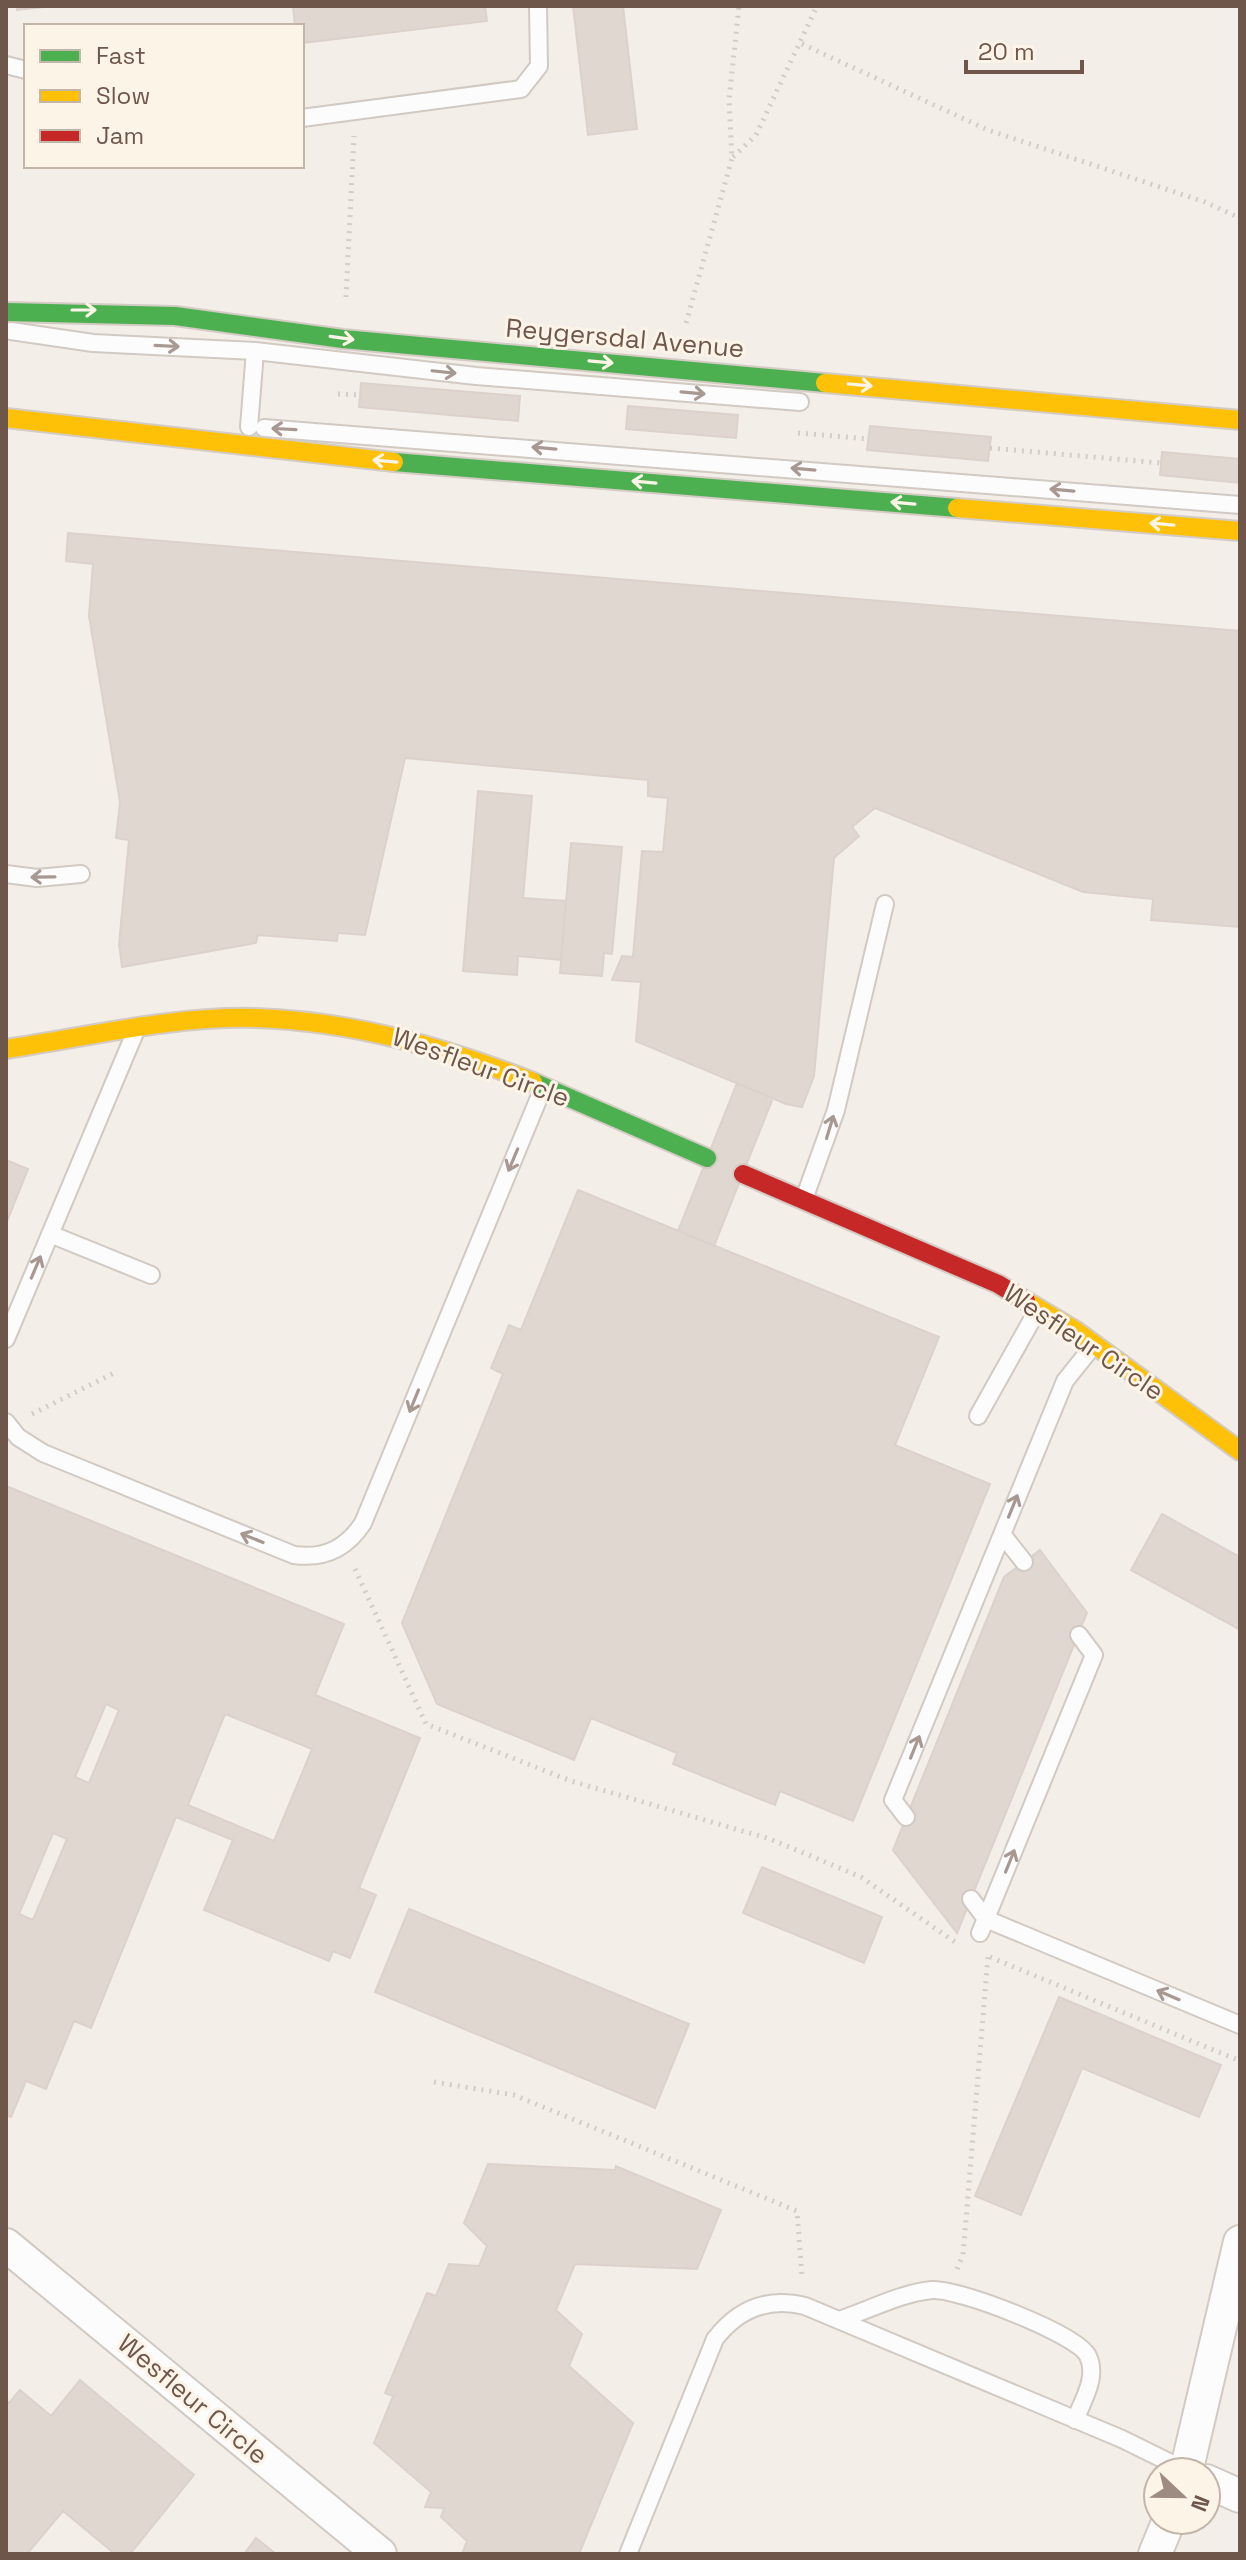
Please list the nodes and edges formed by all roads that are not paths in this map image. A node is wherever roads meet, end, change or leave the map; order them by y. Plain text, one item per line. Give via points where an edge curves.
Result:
1 (538, 6) edge
2 (304, 118) edge
3 (6, 312) edge
4 (6, 330) edge
5 (255, 351) junction
6 (815, 403) dead end
7 (6, 418) edge
8 (1240, 420) edge
9 (249, 427) junction
10 (1240, 505) edge
11 (1240, 531) edge
12 (6, 874) edge
13 (81, 874) dead end
14 (885, 904) dead end
15 (135, 1031) junction
16 (6, 1045) edge
17 (543, 1088) junction
18 (707, 1158) dead end
19 (743, 1174) dead end
20 (804, 1201) junction
21 (50, 1234) junction
22 (151, 1275) dead end
23 (1039, 1307) junction
24 (6, 1339) edge
25 (1094, 1344) junction
26 (978, 1416) dead end
27 (7, 1424) edge
28 (1240, 1451) edge
29 (1002, 1534) junction
30 (1024, 1562) dead end
31 (1079, 1635) dead end
32 (906, 1817) dead end
33 (971, 1899) dead end
34 (983, 1926) junction
35 (1240, 2025) edge
36 (1240, 2242) edge
37 (10, 2257) edge
38 (839, 2320) junction
39 (1075, 2420) junction
40 (1153, 2456) edge
41 (1191, 2456) edge
42 (380, 2554) edge
43 (628, 2554) edge

1 - 2 lane via 539,66 521,89
3 -> 8 main road, Reygersdal Avenue via 89,310 241,320 343,339
4 -> 5 lane via 93,343
5 -> 6 lane via 476,376
5 - 9 lane
7 - 9 lane via 103,416
11 -> 7 main road via 332,457
10 -> 9 lane
13 -> 12 lane
20 -> 14 lane via 836,1110
15 - 16 main road, Wesfleur Circle
15 - 17 main road, Wesfleur Circle via 252,1018 342,1023 428,1043
15 - 21 lane
17 - 18 main road, Wesfleur Circle
17 -> 27 lane via 363,1523 344,1545 325,1554 294,1555 29,1447
19 - 20 main road, Wesfleur Circle
20 - 23 main road, Wesfleur Circle via 955,1264
21 - 22 lane
24 -> 21 lane
23 - 25 main road, Wesfleur Circle
23 - 26 lane
25 - 28 main road, Wesfleur Circle
29 -> 25 lane via 1065,1381
29 - 30 lane
32 -> 29 lane via 893,1800
34 -> 31 lane via 1094,1655
33 - 34 lane
35 -> 34 lane
36 - 41 street
37 - 42 street, Wesfleur Circle
38 - 39 lane
38 - 39 lane via 912,2294 947,2291 1045,2329 1083,2349 1091,2376
38 - 43 lane via 788,2302 755,2307 726,2325 715,2339
39 - 40 lane

